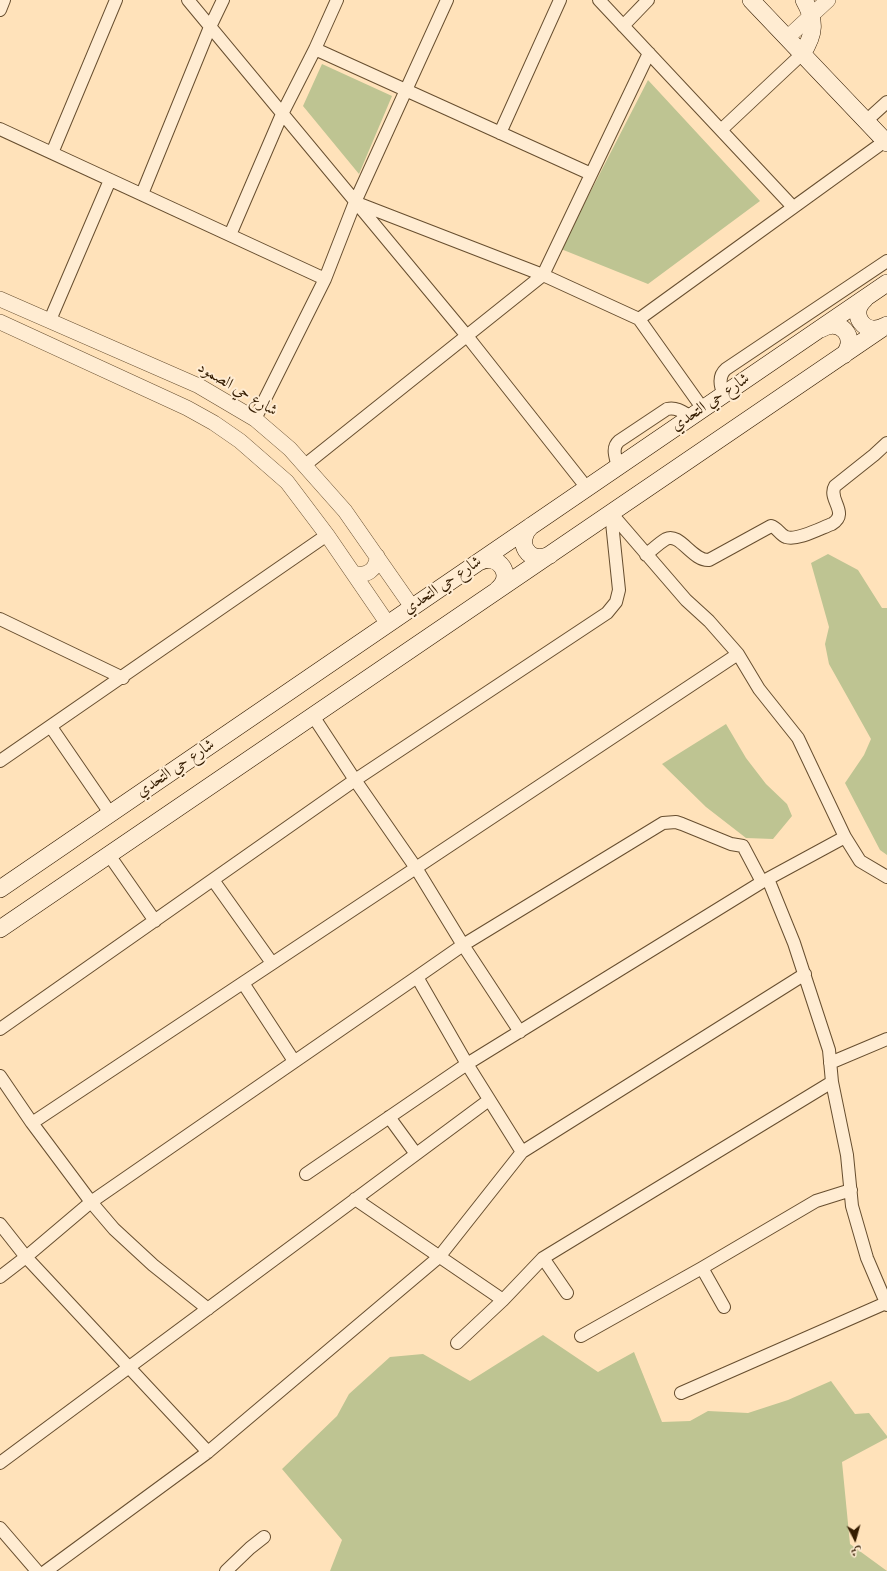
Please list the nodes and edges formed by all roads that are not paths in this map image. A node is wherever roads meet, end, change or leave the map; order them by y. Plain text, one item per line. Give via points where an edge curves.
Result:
1 (4, 0) edge
2 (116, 0) edge
3 (188, 0) edge
4 (223, 0) edge
5 (337, 0) edge
6 (447, 0) edge
7 (560, 0) edge
8 (599, 0) edge
9 (648, 0) edge
10 (751, 0) edge
11 (804, 0) edge
12 (828, 0) edge
13 (0, 10) edge
14 (811, 16) junction
15 (623, 26) junction
16 (210, 27) junction
17 (787, 38) junction
18 (315, 49) junction
19 (649, 53) junction
20 (802, 54) junction
21 (407, 91) junction
22 (887, 102) edge
23 (282, 114) junction
24 (866, 121) junction
25 (0, 129) edge
26 (721, 130) junction
27 (500, 133) junction
28 (886, 142) edge
29 (52, 153) junction
30 (591, 174) junction
31 (110, 180) junction
32 (142, 194) junction
33 (356, 202) junction
34 (793, 207) junction
35 (230, 235) junction
36 (887, 261) edge
37 (542, 275) junction
38 (325, 279) junction
39 (887, 284) edge
40 (0, 299) edge
41 (865, 299) junction
42 (639, 319) junction
43 (50, 320) junction
44 (0, 322) edge
45 (886, 326) edge
46 (821, 329) junction
47 (466, 336) junction
48 (844, 355) junction
49 (724, 395) junction
50 (697, 413) junction
51 (256, 419) junction
52 (887, 443) edge
53 (306, 465) junction
54 (587, 488) junction
55 (611, 513) junction
56 (531, 526) junction
57 (328, 536) junction
58 (550, 555) junction
59 (646, 555) junction
60 (377, 556) junction
61 (479, 562) junction
62 (354, 573) junction
63 (497, 591) junction
64 (412, 607) junction
65 (3, 624) edge
66 (388, 624) junction
67 (738, 654) junction
68 (123, 678) junction
69 (313, 716) junction
70 (51, 727) junction
71 (0, 761) edge
72 (355, 780) junction
73 (110, 813) junction
74 (845, 838) junction
75 (110, 855) junction
76 (416, 868) junction
77 (887, 877) edge
78 (213, 880) junction
79 (765, 880) junction
80 (0, 889) edge
81 (155, 921) junction
82 (0, 929) edge
83 (463, 945) junction
84 (272, 963) junction
85 (804, 974) junction
86 (417, 977) junction
87 (242, 983) junction
88 (0, 1029) edge
89 (520, 1032) junction
90 (887, 1039) edge
91 (294, 1061) junction
92 (830, 1063) junction
93 (466, 1064) junction
94 (0, 1076) edge
95 (832, 1082) junction
96 (489, 1100) junction
97 (390, 1117) junction
98 (32, 1123) junction
99 (522, 1152) junction
100 (416, 1154) junction
101 (306, 1174) dead end
102 (851, 1190) junction
103 (355, 1199) junction
104 (91, 1202) junction
105 (0, 1224) edge
106 (26, 1257) junction
107 (439, 1257) junction
108 (543, 1258) junction
109 (702, 1268) junction
110 (0, 1277) edge
111 (567, 1293) dead end
112 (503, 1300) junction
113 (887, 1304) edge
114 (724, 1308) dead end
115 (208, 1309) junction
116 (581, 1336) dead end
117 (457, 1342) dead end
118 (128, 1367) junction
119 (681, 1392) dead end
120 (208, 1452) junction
121 (0, 1463) edge
122 (0, 1528) edge
123 (264, 1537) dead end
124 (37, 1571) edge
125 (46, 1571) edge
126 (226, 1571) edge

1 - 13 street
2 - 29 street
3 - 16 street
4 - 16 street
5 - 18 street
6 - 21 street
7 - 27 street
8 - 15 street
9 - 15 street
10 - 17 main road
11 - 14 main road
12 - 14 street
14 - 17 street
14 - 20 main road via 812,35
15 - 19 street
16 - 23 street
16 - 32 street
17 - 20 main road
18 - 21 street
18 - 23 street
19 - 26 street
19 - 30 street
20 - 24 main road
20 - 26 street
21 - 27 street
21 - 33 street
22 - 24 street
23 - 33 street
23 - 35 street
24 - 28 main road
25 - 29 street
26 - 34 street
27 - 30 street
28 - 34 street
29 - 31 street
30 - 37 street
31 - 32 street
31 - 43 street
32 - 35 street
33 - 37 street
33 - 38 street
33 - 47 street
34 - 42 street
35 - 38 street
36 - 49 street via 726,369 721,376
37 - 42 street
37 - 47 street
38 - 51 street
39 - 41 main road, شارع حي التحدي
40 - 43 street, شارع حي الصمود
41 - 45 main road via 859,306 860,320 871,329
41 - 46 main road, شارع حي التحدي
42 - 50 street
43 - 51 street, شارع حي الصمود via 199,386
44 - 57 street via 187,408 214,423 246,446 287,482
45 - 48 main road, شارع حي التحدي
46 - 48 main road via 834,325 843,329 849,342
46 - 49 main road, شارع حي التحدي
47 - 53 street
47 - 54 street
48 - 55 main road, شارع حي التحدي
49 - 50 main road, شارع حي التحدي
50 - 54 main road, شارع حي التحدي
51 - 53 street, شارع حي الصمود
52 - 59 street via 835,486 833,492 840,513 832,524 792,538 784,536 771,526 709,560 701,559 673,538 666,539
53 - 60 street, شارع حي الصمود via 345,511
54 - 56 main road, شارع حي التحدي
55 - 58 main road, شارع حي التحدي
55 - 59 street
55 - 72 street via 619,590 612,608
56 - 58 main road via 523,538 524,548 536,557
56 - 61 main road, شارع حي التحدي
57 - 62 street
57 - 68 street
58 - 63 main road, شارع حي التحدي
59 - 67 street
60 - 62 street via 372,570 364,575
60 - 64 street, شارع حي الصمود
61 - 63 main road via 493,560 504,569 504,583
61 - 64 main road, شارع حي التحدي
62 - 66 street
63 - 69 main road, شارع حي التحدي
64 - 66 main road, شارع حي التحدي
65 - 68 street
66 - 73 main road, شارع حي التحدي
67 - 74 street via 759,689 798,738
67 - 76 street
68 - 70 street
69 - 72 street
69 - 75 main road, شارع حي التحدي
70 - 71 street
70 - 73 street
72 - 76 street
72 - 78 street
73 - 80 main road, شارع حي التحدي
74 - 77 street via 860,862
74 - 79 street
75 - 81 street
75 - 82 main road, شارع حي التحدي
76 - 83 street
76 - 84 street
78 - 81 street
78 - 84 street
79 - 83 street via 741,845 731,844 676,822 663,823
79 - 85 street via 794,943
79 - 89 street
81 - 88 street
83 - 86 street
83 - 89 street
84 - 87 street
85 - 92 street via 829,1050
85 - 99 street
86 - 91 street
86 - 93 street
87 - 91 street
87 - 98 street
89 - 93 street
90 - 92 street
91 - 104 street
92 - 95 street
93 - 96 street
93 - 97 street
94 - 98 street
95 - 102 street via 847,1155
95 - 108 street
96 - 99 street
96 - 100 street
97 - 100 street
97 - 101 street
98 - 104 street
99 - 107 street
100 - 103 street
102 - 109 street via 816,1201
102 - 113 street via 852,1206 867,1258
103 - 107 street
103 - 115 street
104 - 106 street
104 - 115 street via 114,1229
105 - 106 street
106 - 110 street
106 - 118 street
107 - 112 street
107 - 120 street
108 - 111 street
108 - 112 street
109 - 114 street
109 - 116 street
112 - 117 street
113 - 119 street
115 - 118 street
118 - 120 street
118 - 121 street
120 - 125 street
122 - 124 street
123 - 126 street

